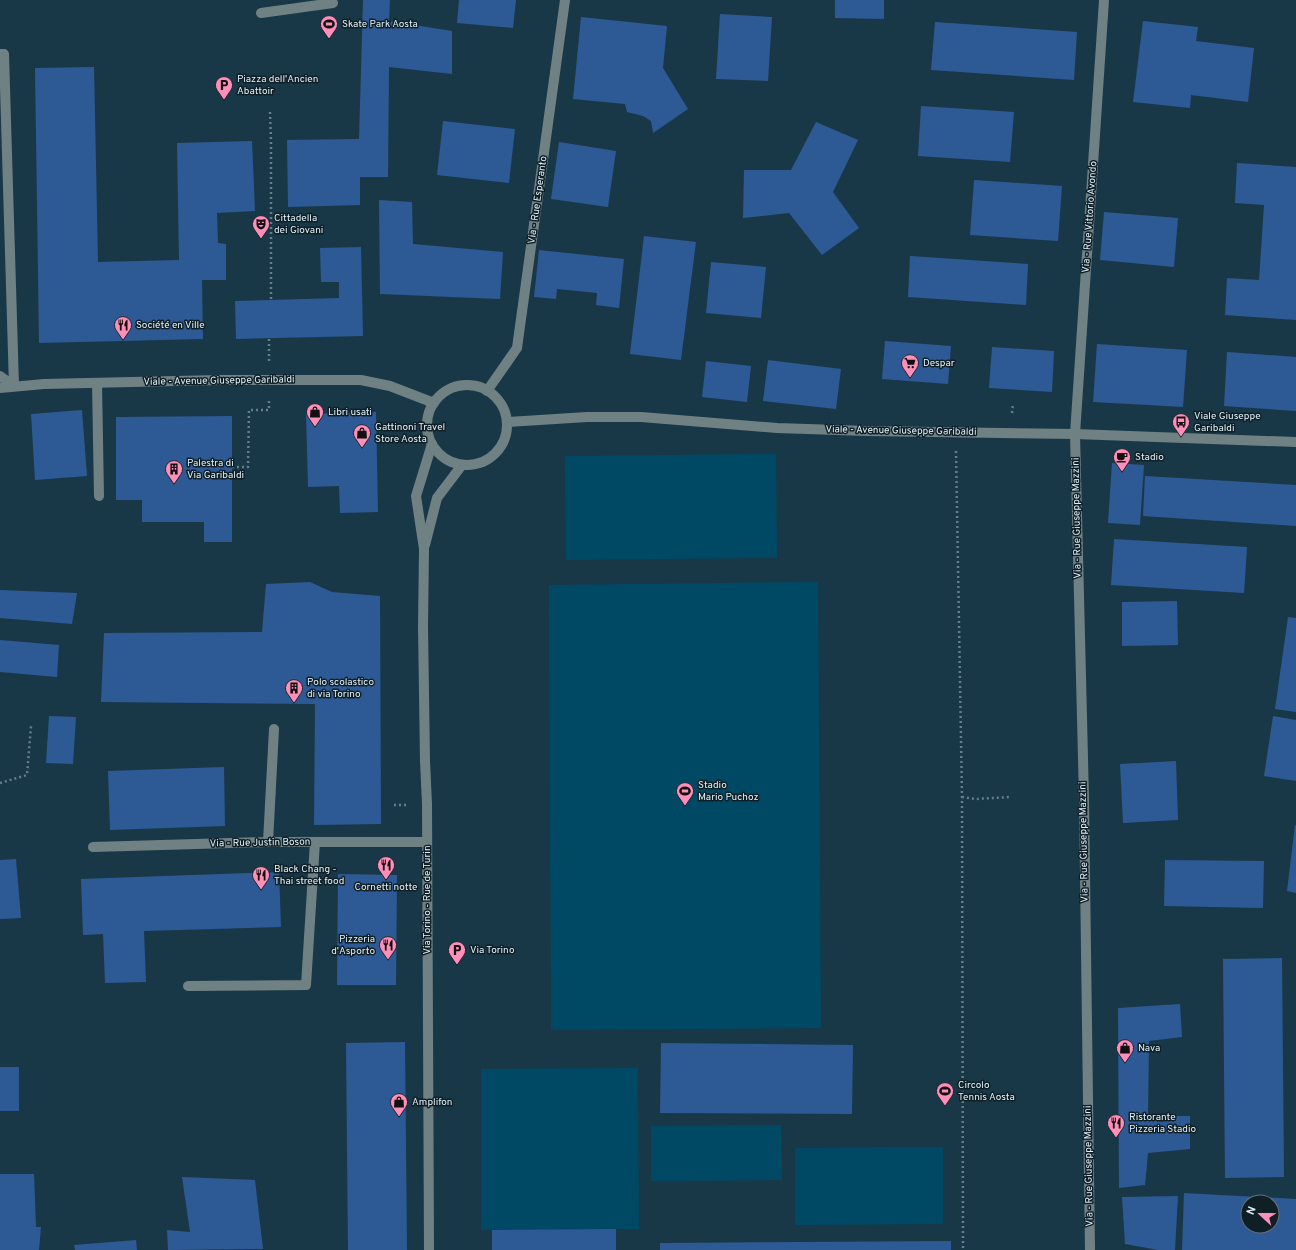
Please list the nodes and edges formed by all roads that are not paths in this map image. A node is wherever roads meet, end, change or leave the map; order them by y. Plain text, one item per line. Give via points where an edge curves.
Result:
1 (565, 0) edge
2 (1104, 0) edge
3 (333, 3) dead end
4 (261, 13) dead end
5 (2, 54) edge
6 (0, 376) edge
7 (97, 384) junction
8 (14, 386) junction
9 (0, 388) edge
10 (487, 391) junction
11 (434, 403) junction
12 (507, 422) junction
13 (1075, 434) junction
14 (1296, 442) edge
15 (432, 444) junction
16 (462, 465) junction
17 (99, 496) dead end
18 (424, 549) junction
19 (274, 729) dead end
20 (268, 842) junction
21 (315, 842) junction
22 (427, 842) junction
23 (93, 847) dead end
24 (188, 986) dead end
25 (429, 1250) edge
26 (1090, 1250) edge

1 - 10 street, Via - Rue Esperanto via 517,348
2 - 13 street, Via - Rue Vittorio Avondo
3 - 4 street
5 - 8 street
6 - 8 street
7 - 8 street, Viale - Avenue Giuseppe Garibaldi
7 - 11 street, Viale - Avenue Giuseppe Garibaldi via 220,380 361,380 390,386
7 - 17 street
8 - 9 street, Viale - Avenue Giuseppe Garibaldi
10 - 11 street via 478,387 458,386 440,396
10 - 12 street via 501,404
11 - 15 street via 428,416 428,431
12 - 13 street, Viale - Avenue Giuseppe Garibaldi via 587,417 641,417 777,428
12 - 16 street via 506,436 499,449 489,459 476,464
13 - 14 street, Viale - Avenue Giuseppe Garibaldi
13 - 26 street, Via - Rue Giuseppe Mazzini via 1084,799
15 - 16 street via 444,458
15 - 18 street, Via Torino - Rue de Turin via 416,496
16 - 18 street, Via Torino - Rue de Turin via 437,498
18 - 22 street, Via Torino - Rue de Turin
19 - 20 street
20 - 21 street, Via - Rue Justin Boson
20 - 23 street, Via - Rue Justin Boson
21 - 22 street, Via - Rue Justin Boson
21 - 24 street via 306,985
22 - 25 street, Via Torino - Rue de Turin

